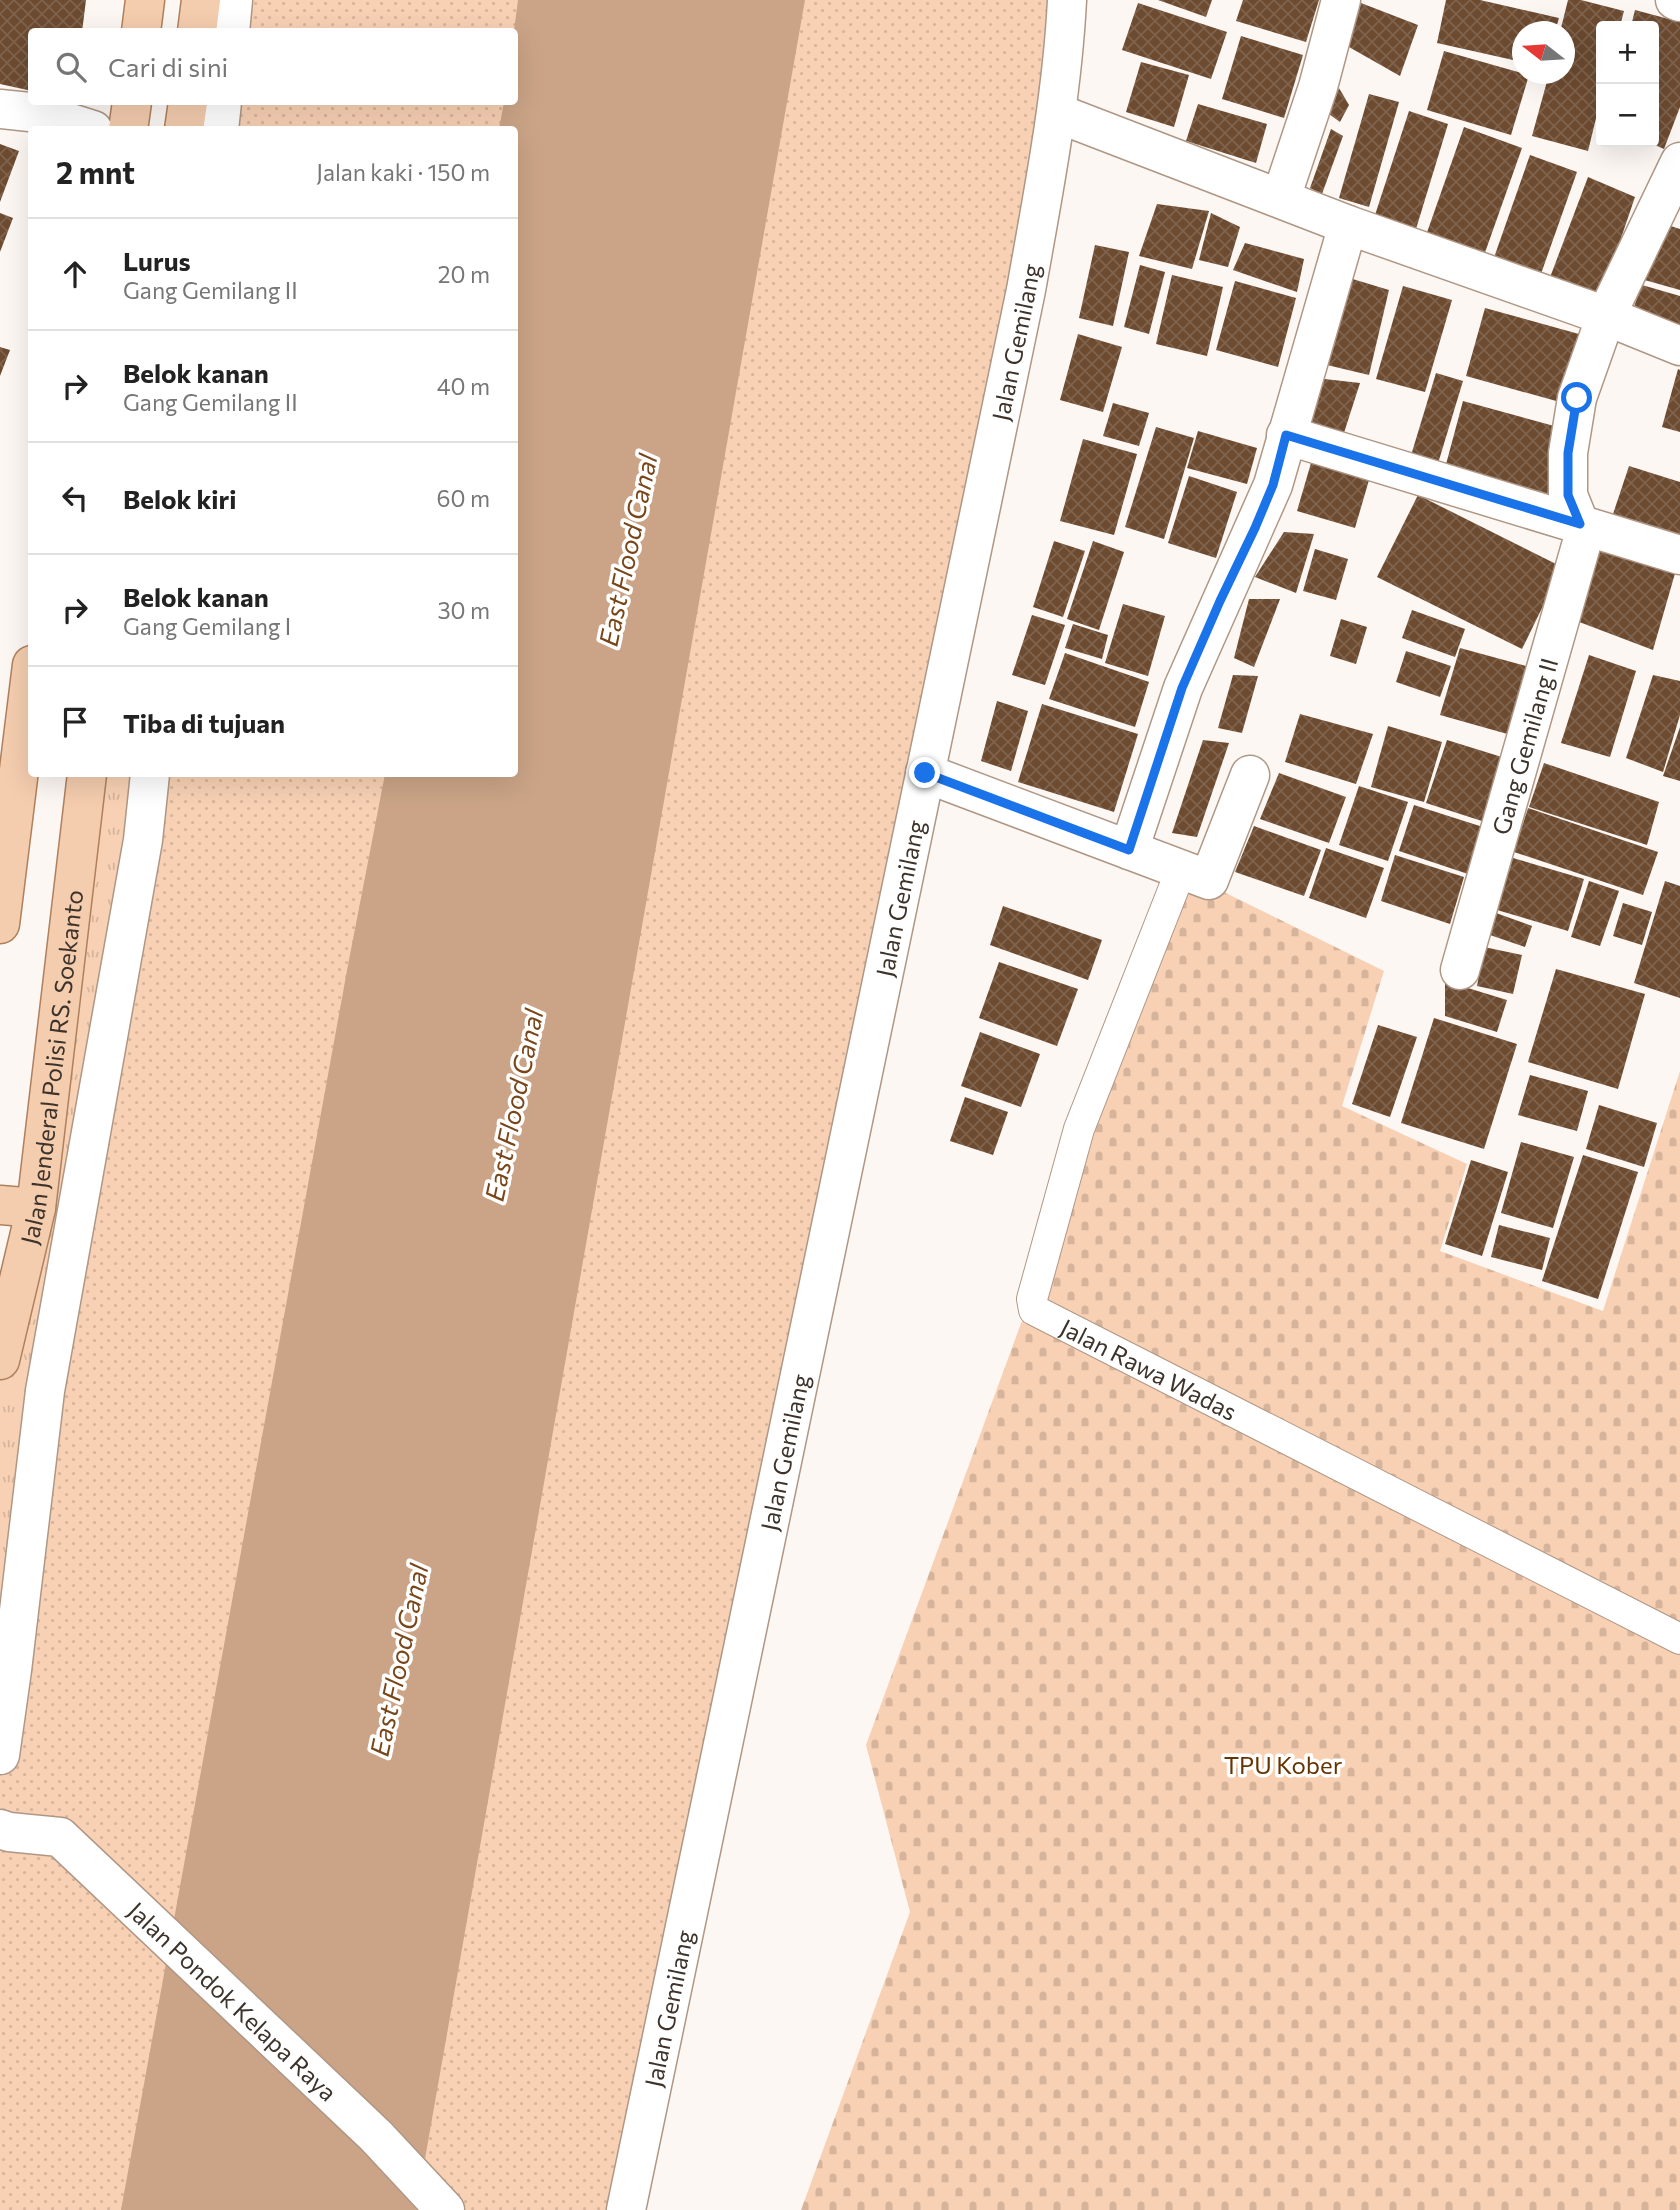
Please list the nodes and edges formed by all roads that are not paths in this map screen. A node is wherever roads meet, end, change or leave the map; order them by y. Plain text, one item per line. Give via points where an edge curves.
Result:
1 (145, 0) edge
2 (201, 0) edge
3 (233, 0) edge
4 (1067, 0) edge
5 (1341, 0) edge
6 (1675, 0) edge
7 (1680, 2) edge
8 (142, 28) edge
9 (198, 28) edge
10 (230, 28) edge
11 (132, 105) edge
12 (188, 105) edge
13 (222, 105) edge
14 (0, 109) edge
15 (1057, 113) junction
16 (80, 126) edge
17 (129, 126) edge
18 (185, 126) edge
19 (219, 126) edge
20 (1680, 162) edge
21 (1280, 198) junction
22 (1348, 225) junction
23 (1606, 316) junction
24 (1680, 346) edge
25 (1286, 435) junction
26 (1580, 524) junction
27 (1680, 555) edge
28 (28, 697) edge
29 (925, 773) junction
30 (1250, 775) dead end
31 (88, 777) edge
32 (150, 777) edge
33 (1129, 850) junction
34 (1195, 875) junction
35 (0, 924) edge
36 (1460, 970) dead end
37 (18, 1207) edge
38 (0, 1360) edge
39 (1680, 1639) edge
40 (0, 1755) edge
41 (0, 1829) edge
42 (445, 2210) edge
43 (626, 2210) edge

1 - 8 main road
2 - 9 main road
3 - 10 street
4 - 15 street, Jalan Gemilang
5 - 21 street via 1318,87
6 - 7 street
11 - 17 main road
12 - 18 main road
13 - 19 street
14 - 16 street via 39,113
15 - 21 street
15 - 29 street, Jalan Gemilang via 1026,290
20 - 23 street, Gang Gemilang II
21 - 22 street
22 - 23 street
22 - 25 street
23 - 24 street
23 - 26 street, Gang Gemilang II via 1577,398 1568,453 1568,495
25 - 26 street
25 - 33 street via 1273,485 1182,688
26 - 27 street
26 - 36 street, Gang Gemilang II via 1584,534
28 - 35 main road
29 - 33 street
29 - 43 street, Jalan Gemilang
30 - 34 street
31 - 37 main road, Jalan Jenderal Polisi RS. Soekanto
32 - 40 street via 143,840 45,1391
33 - 34 street
34 - 39 lane, Jalan Rawa Wadas via 1079,1129 1032,1299 1034,1310
37 - 38 main road, Jalan Jenderal Polisi RS. Soekanto
41 - 42 street, Jalan Pondok Kelapa Raya via 60,1837 376,2136

